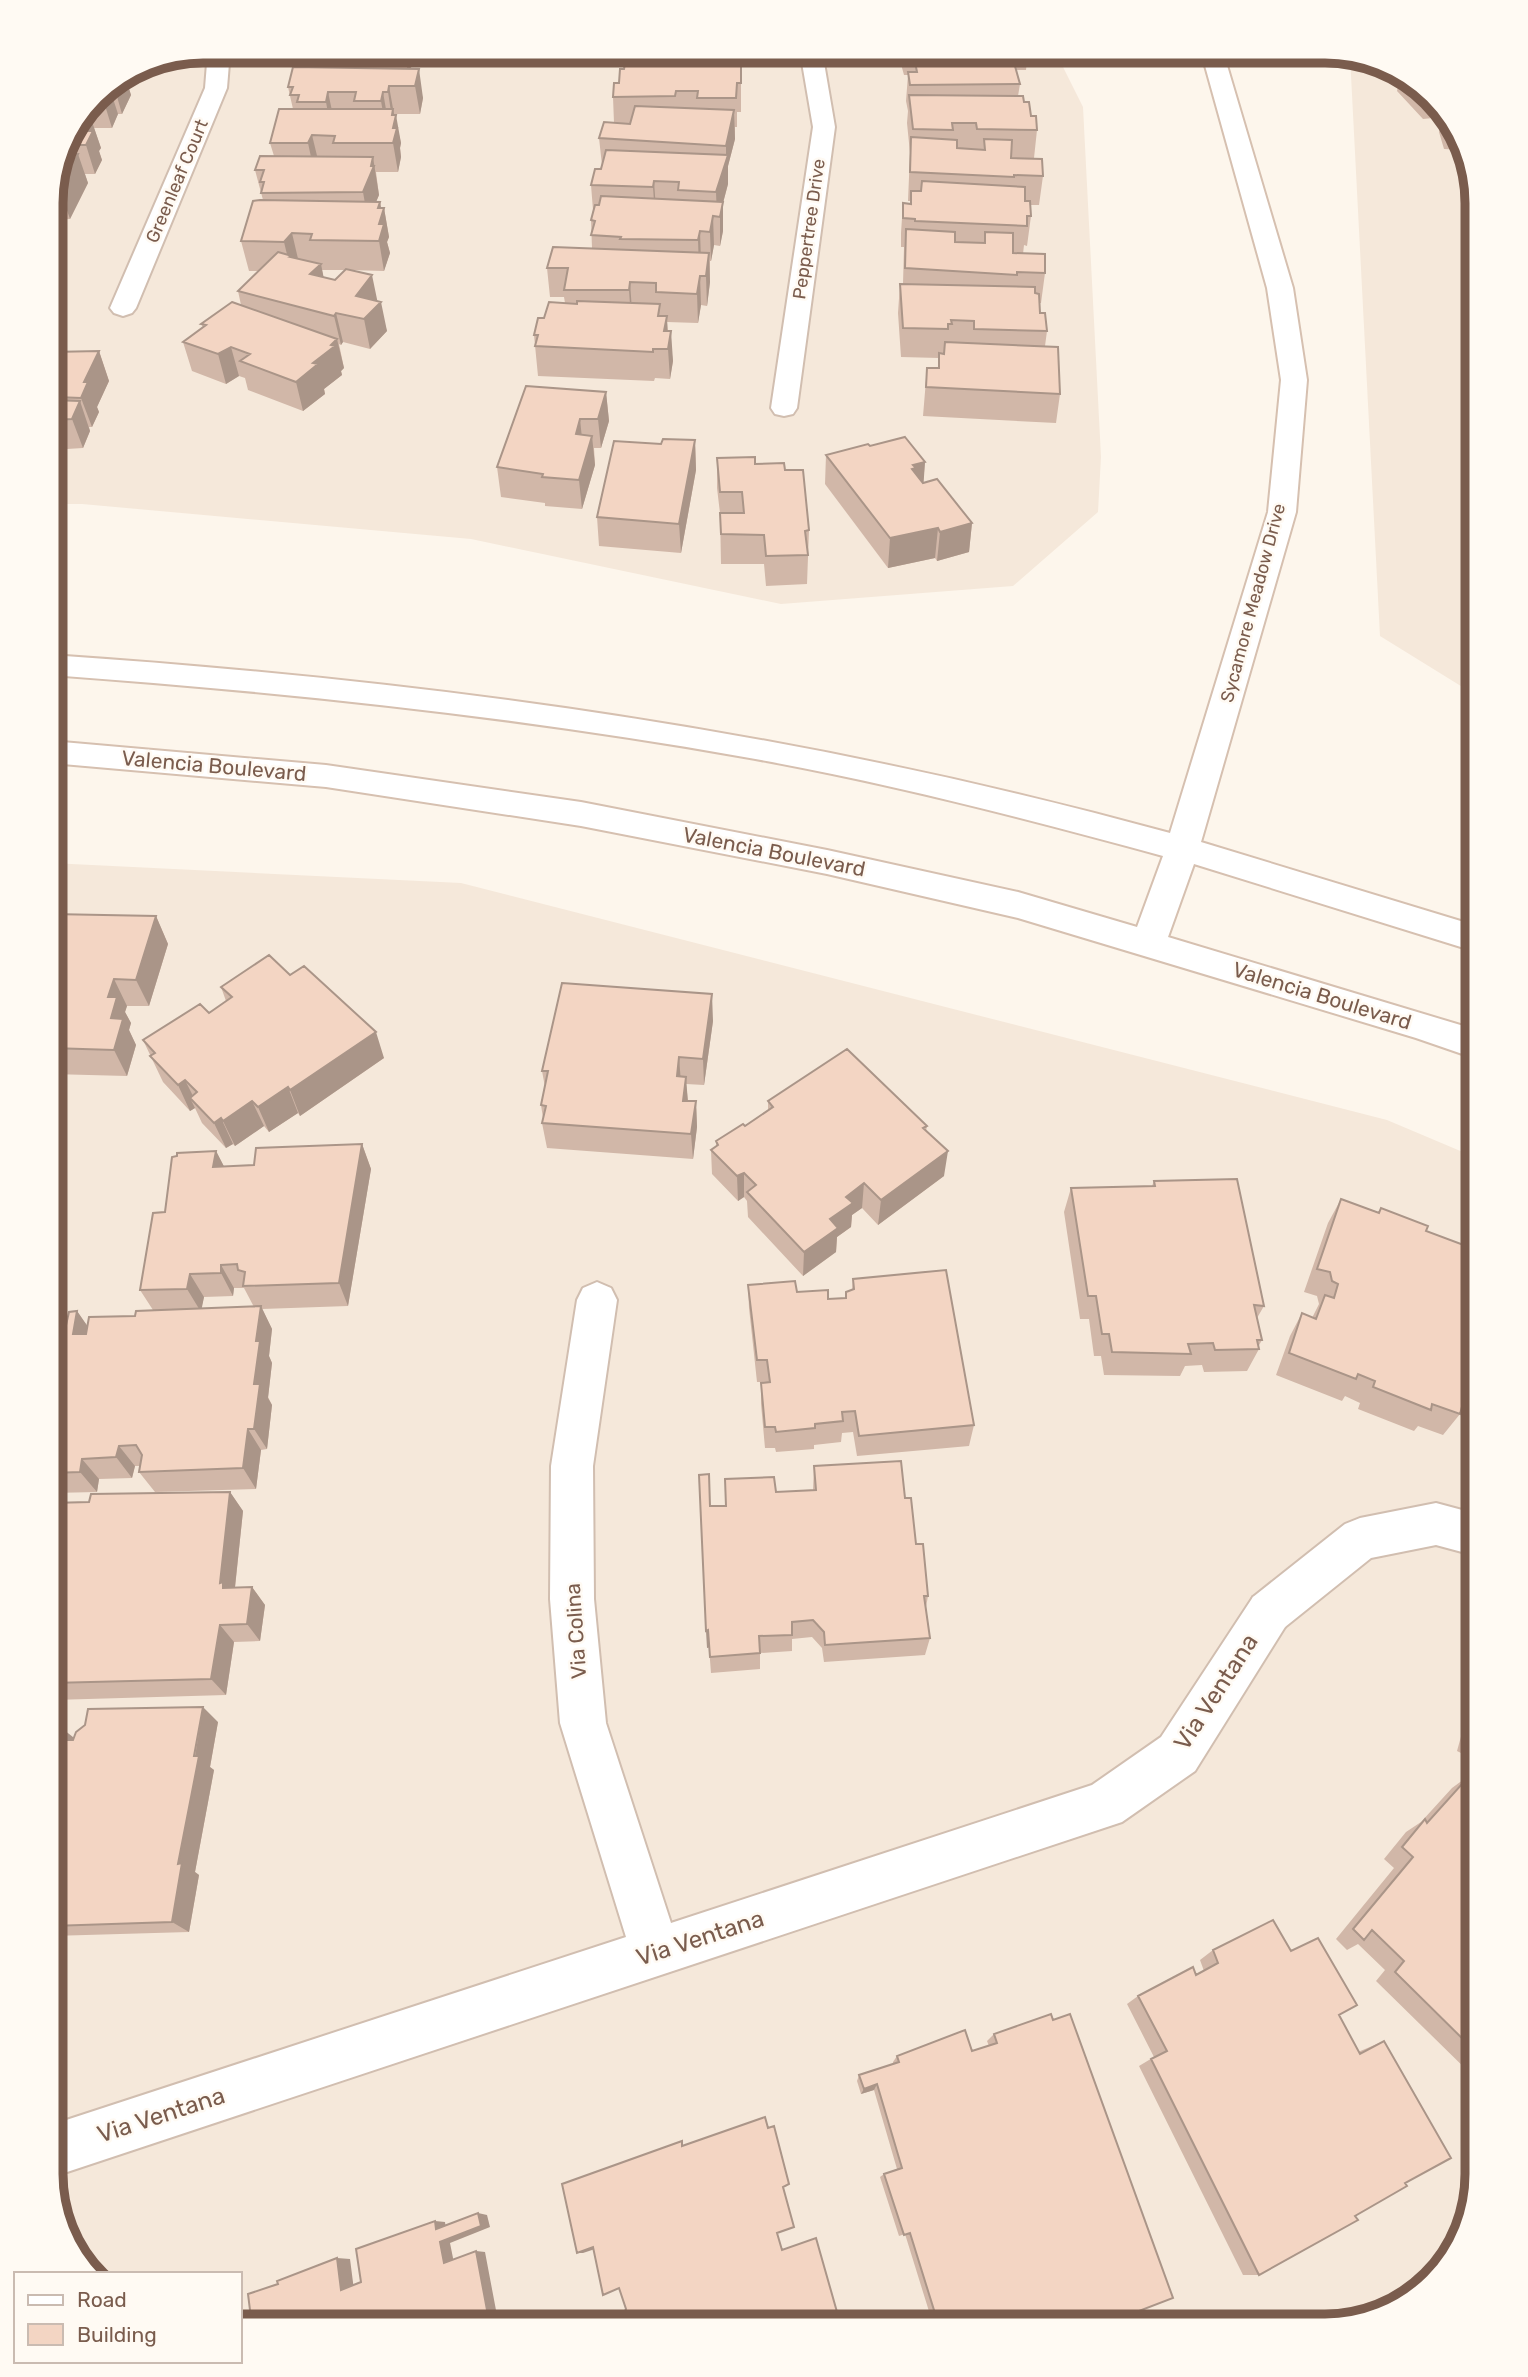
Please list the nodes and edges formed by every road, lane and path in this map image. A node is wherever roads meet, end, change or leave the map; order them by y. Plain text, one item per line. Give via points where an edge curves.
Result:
1 (218, 63) edge
2 (813, 63) edge
3 (1215, 63) edge
4 (122, 308) dead end
5 (784, 408) dead end
6 (63, 666) edge
7 (63, 753) edge
8 (1183, 847) junction
9 (1465, 935) edge
10 (1148, 944) junction
11 (1465, 1041) edge
12 (597, 1300) dead end
13 (1465, 1532) edge
14 (656, 1953) junction
15 (63, 2147) edge

1 - 4 street, Greenleaf Court via 216,88
2 - 5 street, Peppertree Drive via 824,127
3 - 8 street, Sycamore Meadow Drive via 1280,288 1294,380 1282,512
6 - 8 street via 453,700 643,729 841,766
7 - 10 street, Valencia Boulevard via 326,776 581,814 1018,905
8 - 9 street
8 - 10 street, Sycamore Meadow Drive
10 - 11 street, Valencia Boulevard
12 - 14 street, Via Colina via 572,1466 572,1599 583,1723
13 - 14 street, Via Ventana via 1436,1524 1360,1539 1269,1612 1178,1754 1105,1805
14 - 15 street, Via Ventana

